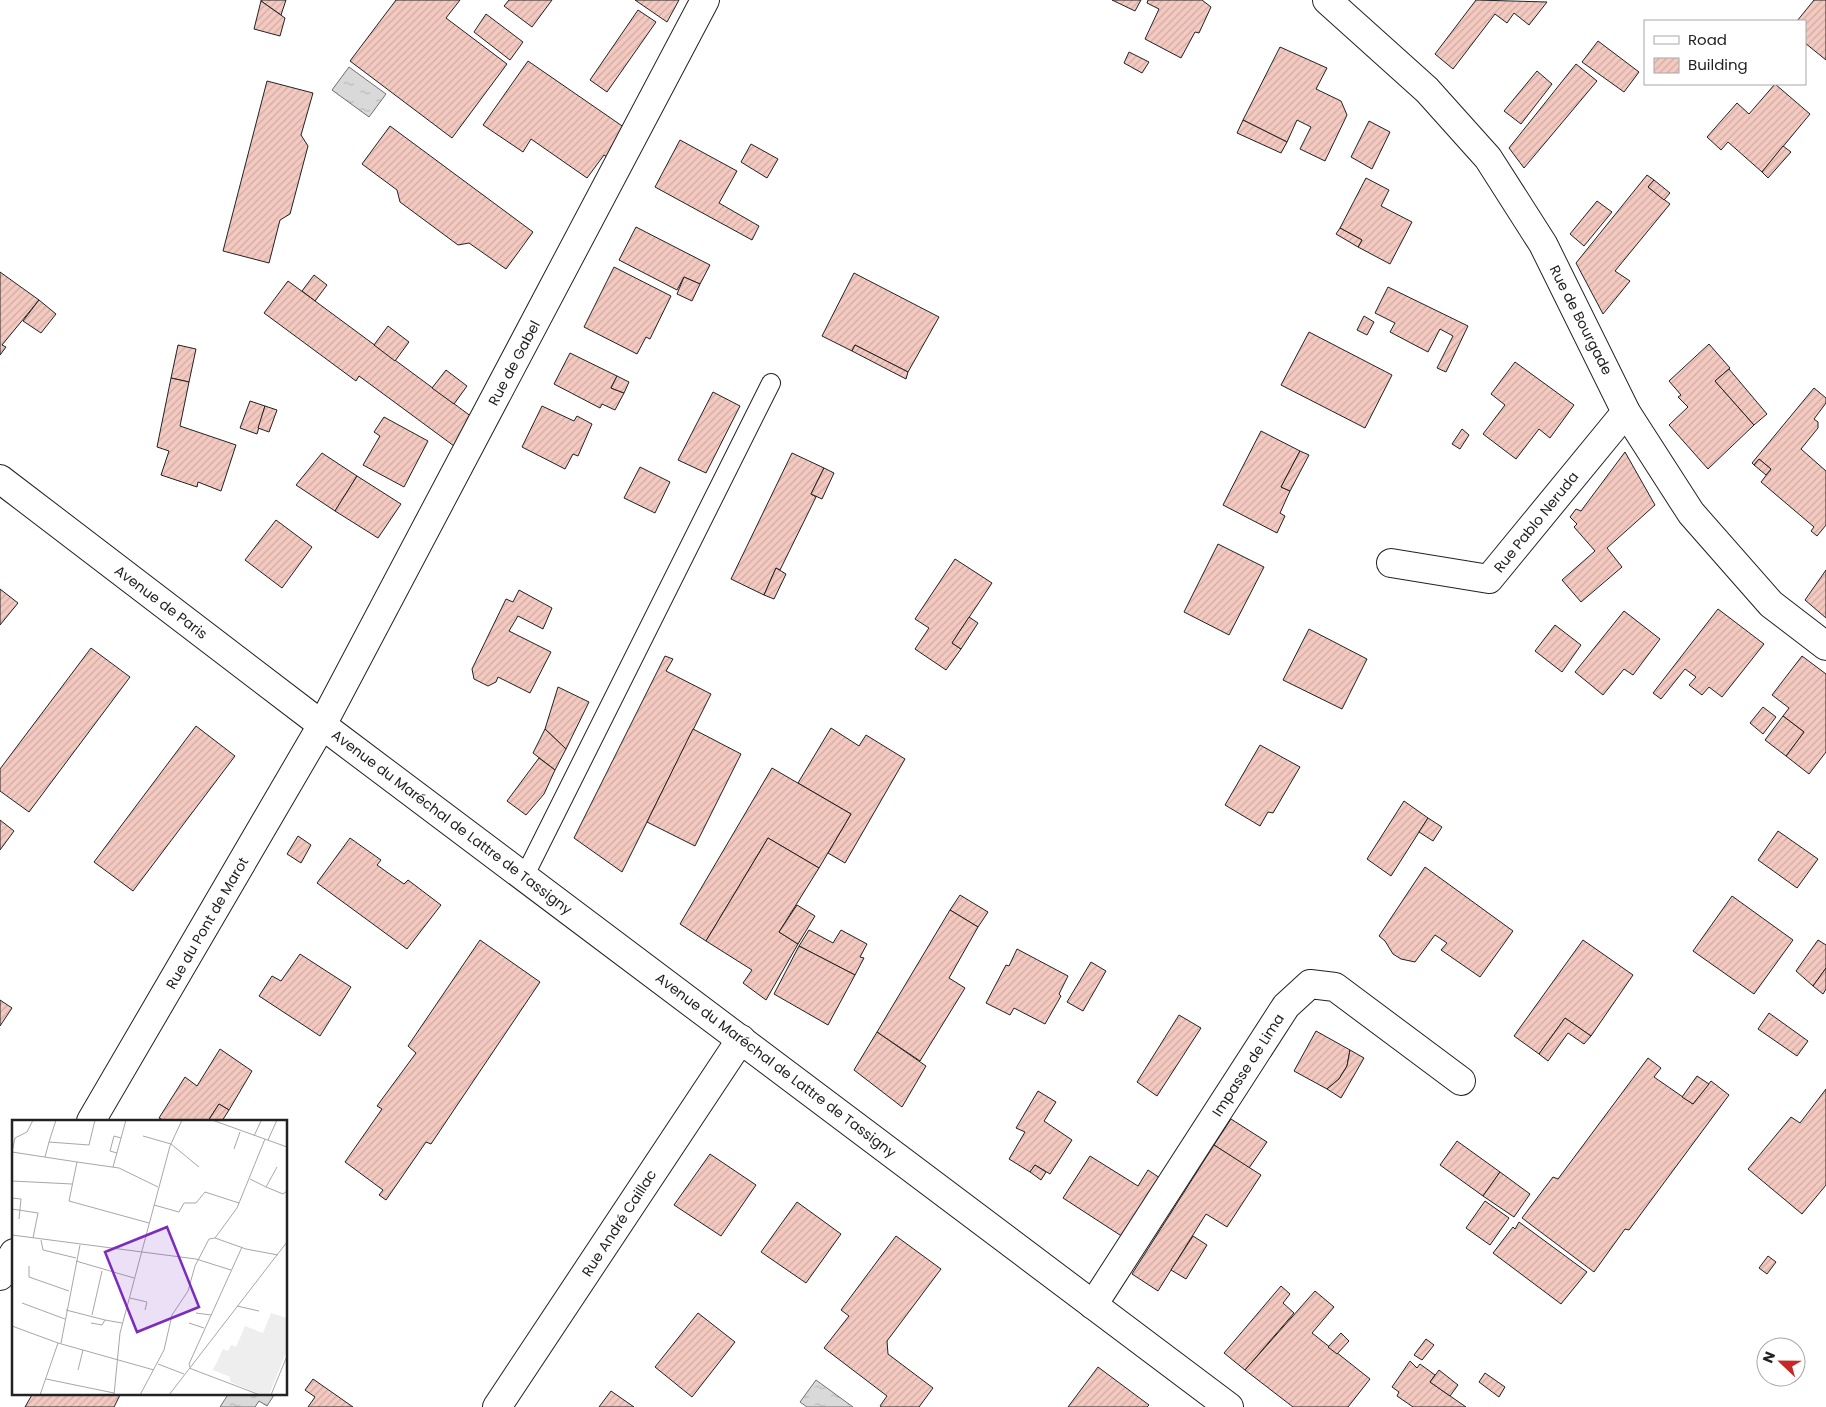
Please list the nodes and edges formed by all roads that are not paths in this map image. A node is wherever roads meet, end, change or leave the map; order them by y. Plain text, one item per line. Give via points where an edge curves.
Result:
1 (705, 0) edge
2 (1327, 0) edge
3 (771, 383) dead end
4 (1626, 412) junction
5 (0, 479) edge
6 (1391, 563) dead end
7 (1826, 646) edge
8 (322, 725) junction
9 (524, 875) junction
10 (741, 1039) junction
11 (1461, 1081) dead end
12 (92, 1120) edge
13 (12, 1256) edge
14 (0, 1276) edge
15 (1092, 1304) junction
16 (497, 1407) edge
17 (1229, 1407) edge

1 - 8 street, Rue de Gabel
2 - 4 street, Rue de Bourgade via 1427,90 1488,158 1543,244
3 - 9 lane
4 - 6 street, Rue Pablo Neruda via 1489,579
4 - 7 street, Rue de Bourgade via 1691,513 1771,604
5 - 8 street, Avenue de Paris
8 - 9 street, Avenue du Maréchal de Lattre de Tassigny
8 - 12 street, Rue du Pont de Marot
9 - 10 street, Avenue du Maréchal de Lattre de Tassigny
10 - 15 street, Avenue du Maréchal de Lattre de Tassigny
10 - 16 street, Rue André Caillac
11 - 15 street, Impasse de Lima via 1335,987 1310,984 1286,1006
13 - 14 street
15 - 17 street, Avenue du Maréchal de Lattre de Tassigny

